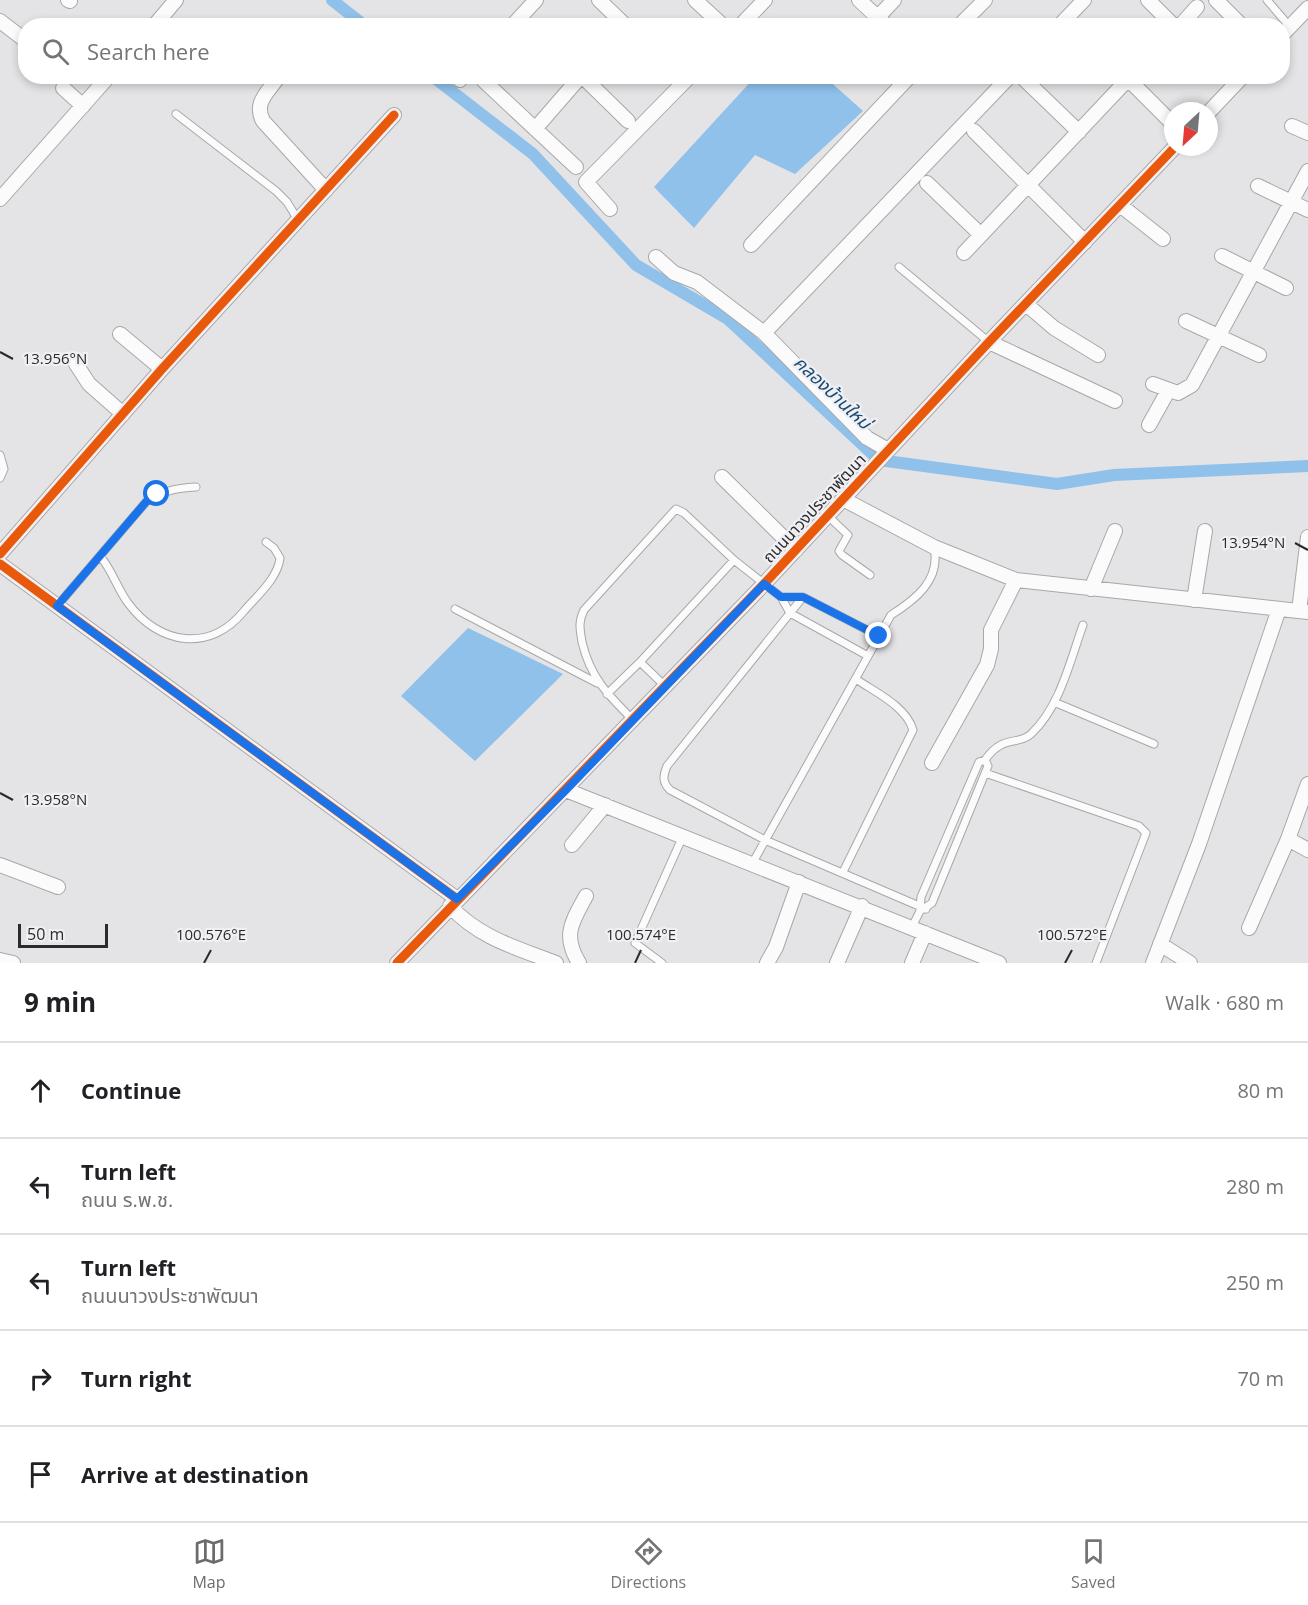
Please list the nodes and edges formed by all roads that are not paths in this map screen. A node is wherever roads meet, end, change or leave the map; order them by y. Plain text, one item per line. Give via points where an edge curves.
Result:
1 (176, 0) edge
2 (536, 0) edge
3 (599, 0) edge
4 (695, 0) edge
5 (765, 0) edge
6 (859, 0) edge
7 (894, 0) edge
8 (985, 0) edge
9 (1084, 0) edge
10 (1148, 0) edge
11 (1216, 0) edge
12 (1267, 0) edge
13 (1197, 7) dead end
14 (1308, 8) edge
15 (161, 18) edge
16 (519, 18) edge
17 (618, 18) edge
18 (715, 18) edge
19 (748, 18) edge
20 (878, 18) edge
21 (884, 18) edge
22 (967, 18) edge
23 (1067, 18) edge
24 (1166, 18) edge
25 (1187, 18) edge
26 (1234, 18) edge
27 (1278, 18) edge
28 (0, 21) edge
29 (1290, 27) edge
30 (18, 35) edge
31 (102, 84) edge
32 (273, 84) edge
33 (487, 84) edge
34 (574, 84) edge
35 (589, 84) edge
36 (682, 84) edge
37 (903, 84) edge
38 (1011, 84) edge
39 (1024, 84) edge
40 (1123, 84) edge
41 (1134, 84) edge
42 (1235, 84) edge
43 (63, 88) dead end
44 (1218, 102) edge
45 (83, 106) junction
46 (176, 114) dead end
47 (394, 115) dead end
48 (1164, 115) edge
49 (628, 121) dead end
50 (1292, 126) dead end
51 (535, 129) junction
52 (974, 131) dead end
53 (1079, 132) junction
54 (1308, 133) edge
55 (1166, 156) edge
56 (576, 167) dead end
57 (1308, 171) edge
58 (927, 183) dead end
59 (1028, 185) junction
60 (1258, 186) dead end
61 (326, 190) junction
62 (0, 199) edge
63 (1290, 203) junction
64 (1120, 205) junction
65 (610, 209) dead end
66 (1308, 210) edge
67 (298, 220) junction
68 (981, 235) junction
69 (1163, 239) dead end
70 (1085, 242) junction
71 (752, 245) dead end
72 (964, 252) dead end
73 (1222, 256) dead end
74 (656, 257) dead end
75 (899, 267) dead end
76 (1253, 272) junction
77 (1286, 288) dead end
78 (1026, 304) junction
79 (1186, 321) dead end
80 (764, 333) junction
81 (120, 334) dead end
82 (1218, 337) junction
83 (989, 342) junction
84 (1098, 355) dead end
85 (1259, 355) dead end
86 (76, 364) dead end
87 (162, 369) junction
88 (1153, 384) dead end
89 (1168, 391) junction
90 (1115, 401) dead end
91 (123, 414) junction
92 (1149, 425) dead end
93 (887, 452) junction
94 (0, 455) edge
95 (722, 477) dead end
96 (0, 478) edge
97 (196, 487) dead end
98 (843, 500) junction
99 (828, 516) junction
100 (1115, 531) dead end
101 (1205, 531) dead end
102 (1308, 537) edge
103 (266, 542) dead end
104 (934, 547) junction
105 (796, 550) junction
106 (0, 554) edge
107 (100, 556) junction
108 (734, 560) junction
109 (0, 564) edge
110 (870, 575) dead end
111 (1016, 580) junction
112 (764, 584) junction
113 (1091, 589) junction
114 (781, 597) junction
115 (803, 597) junction
116 (1194, 600) junction
117 (57, 606) junction
118 (455, 609) dead end
119 (1279, 609) junction
120 (1304, 612) edge
121 (790, 613) junction
122 (1083, 626) dead end
123 (879, 636) junction
124 (868, 656) junction
125 (640, 662) junction
126 (856, 679) junction
127 (597, 683) junction
128 (665, 686) junction
129 (607, 694) junction
130 (1054, 702) junction
131 (633, 720) junction
132 (1154, 744) dead end
133 (985, 760) junction
134 (932, 763) dead end
135 (986, 773) junction
136 (1308, 784) edge
137 (566, 790) junction
138 (605, 805) junction
139 (683, 836) junction
140 (1288, 839) junction
141 (765, 840) junction
142 (572, 845) dead end
143 (1308, 850) edge
144 (752, 864) junction
145 (0, 865) edge
146 (843, 872) junction
147 (800, 882) junction
148 (58, 887) dead end
149 (586, 896) dead end
150 (453, 903) junction
151 (862, 906) junction
152 (922, 909) junction
153 (1249, 928) dead end
154 (919, 930) junction
155 (1160, 944) junction
156 (965, 957) edge
157 (0, 960) edge
158 (10, 963) edge
159 (397, 963) edge
160 (556, 963) edge
161 (579, 963) edge
162 (662, 963) edge
163 (767, 963) edge
164 (837, 963) edge
165 (912, 963) edge
166 (999, 963) edge
167 (1096, 963) edge
168 (1153, 963) edge
169 (1190, 963) edge

1 - 15 street
2 - 16 street
3 - 17 street
4 - 18 street
5 - 19 street
6 - 20 street
7 - 21 street
8 - 22 street
9 - 23 street
10 - 24 street
11 - 26 street
12 - 27 lane
13 - 25 street
14 - 29 street
28 - 30 street
31 - 45 street
32 - 61 street via 258,111
33 - 51 street
34 - 51 street
35 - 49 street
36 - 65 street via 586,182
37 - 71 street
38 - 80 street
39 - 53 street
40 - 53 street
41 - 48 street
42 - 44 street
43 - 45 street
45 - 62 street
46 - 67 lane via 276,191
47 - 61 street
50 - 54 street
51 - 56 street
52 - 59 street
53 - 59 street
55 - 64 street, ถนนนาวงประชาพัฒนา
57 - 63 street
58 - 68 street
59 - 68 street
59 - 70 street
60 - 63 street
61 - 67 street
63 - 66 street
63 - 76 street
64 - 69 street
64 - 70 street, ถนนนาวงประชาพัฒนา
67 - 87 street
68 - 72 street
70 - 78 street, ถนนนาวงประชาพัฒนา
73 - 76 street
74 - 80 street via 674,273 697,282
75 - 83 lane
76 - 77 street
76 - 82 street
78 - 83 street, ถนนนาวงประชาพัฒนา
78 - 84 street via 1054,328
79 - 82 street
80 - 93 street via 867,438
81 - 87 street
82 - 85 street
82 - 89 street via 1192,385 1178,393
83 - 90 street
83 - 93 street, ถนนนาวงประชาพัฒนา
86 - 91 street via 89,384
87 - 91 street
88 - 89 street
89 - 92 street
91 - 106 street
93 - 98 street, ถนนนาวงประชาพัฒนา
94 - 96 lane
95 - 105 street
97 - 107 lane via 157,494
98 - 99 street, ถนนนาวงประชาพัฒนา
98 - 104 street
99 - 105 street, ถนนนาวงประชาพัฒนา
99 - 110 lane via 848,535 839,551
100 - 113 street
101 - 116 street
102 - 120 street
103 - 107 lane via 280,558 273,576 235,623 221,632 188,640 165,633 139,614
104 - 111 street
104 - 123 lane via 936,561 921,595 891,615
105 - 112 street, ถนนนาวงประชาพัฒนา
107 - 117 lane
108 - 112 lane
108 - 125 lane
108 - 127 lane via 684,513 673,511 584,610 579,626 586,659
109 - 117 street
111 - 113 street
111 - 134 street via 991,630 987,666
112 - 114 lane
112 - 128 street, ถนนนาวงประชาพัฒนา
113 - 116 street
114 - 115 lane
114 - 121 lane
115 - 121 lane
115 - 123 lane
116 - 119 street
117 - 150 street
118 - 127 lane
119 - 120 street
119 - 155 street via 1199,844
121 - 124 lane
121 - 141 lane via 663,776 670,790
122 - 130 lane
123 - 124 lane
124 - 126 lane
125 - 128 lane
125 - 129 lane
126 - 141 lane
126 - 146 lane via 900,709 913,730
127 - 129 lane
128 - 131 street, ถนนนาวงประชาพัฒนา
129 - 131 lane
130 - 132 lane
130 - 133 lane via 1030,735 1006,741
131 - 137 street, ถนนนาวงประชาพัฒนา
133 - 135 lane
133 - 152 lane via 980,762
135 - 152 lane via 932,903
135 - 167 lane via 1139,826 1146,833
136 - 140 street
137 - 138 street
137 - 150 street, ถนนนาวงประชาพัฒนา
138 - 139 street
138 - 142 street
139 - 144 street
139 - 162 lane via 635,942
140 - 143 street
140 - 153 street
141 - 144 lane
141 - 146 lane
144 - 147 street
145 - 148 street
146 - 152 lane
147 - 151 street
147 - 163 street
149 - 161 street via 571,924 569,937
150 - 159 street, ถนนนาวงประชาพัฒนา
150 - 160 street via 462,920 493,940
151 - 154 street
151 - 164 street
152 - 154 lane
154 - 156 street
154 - 165 street
155 - 168 street
155 - 169 street
156 - 166 street
157 - 158 street

